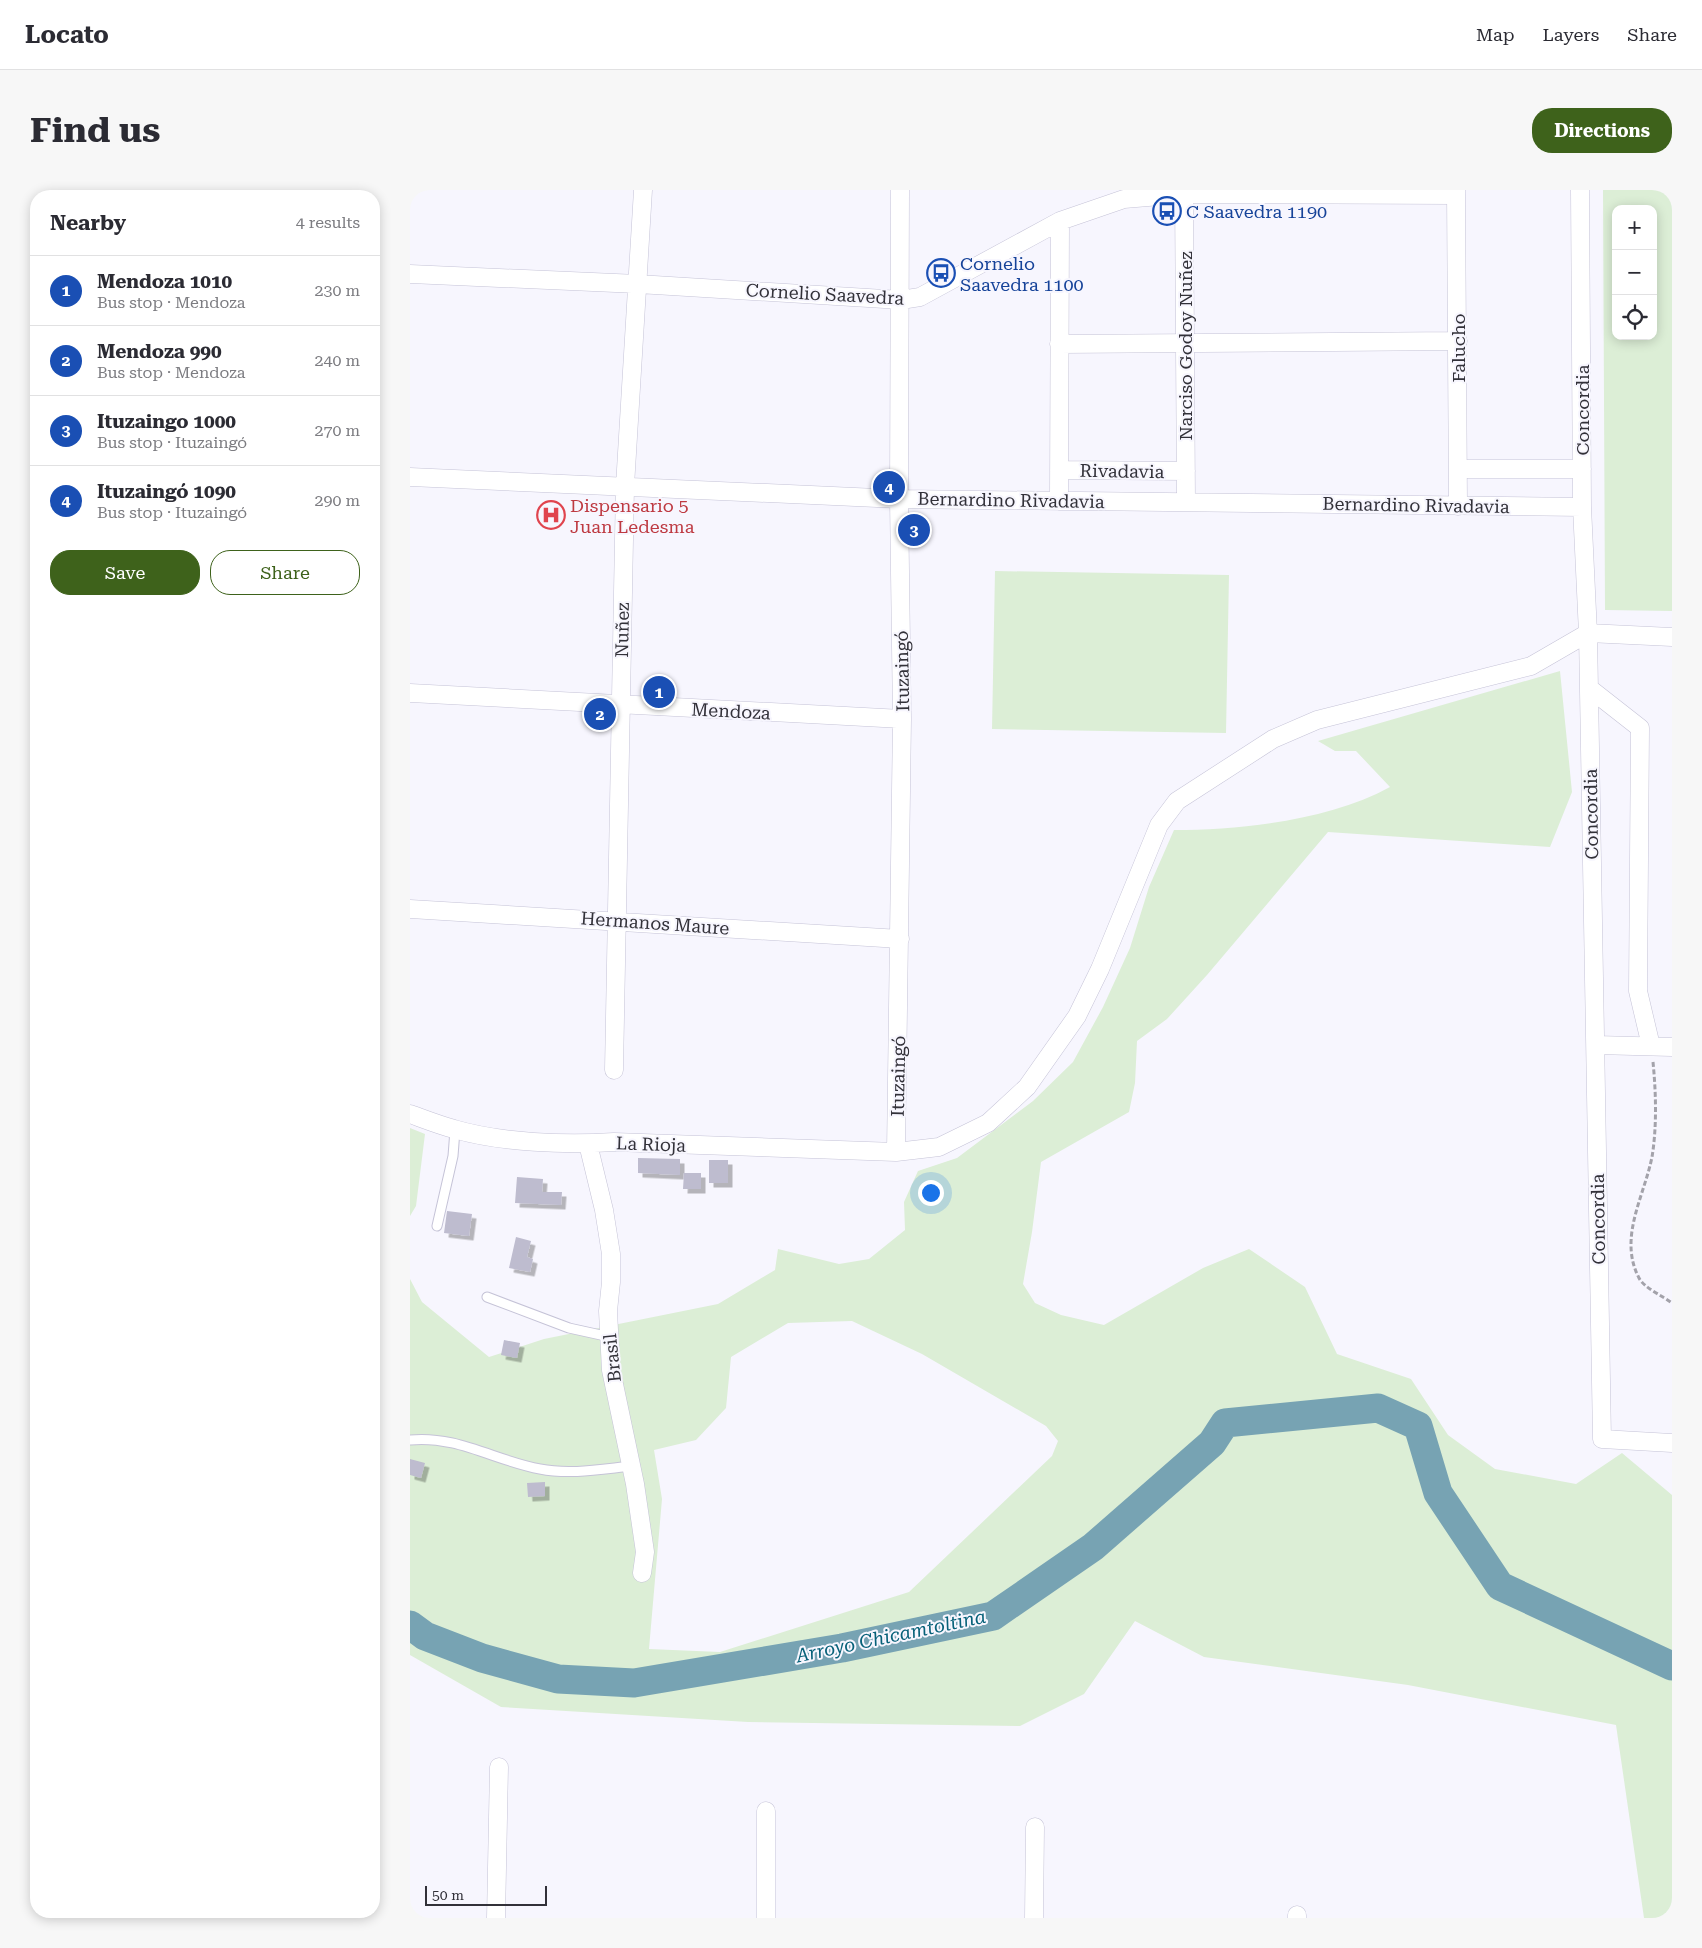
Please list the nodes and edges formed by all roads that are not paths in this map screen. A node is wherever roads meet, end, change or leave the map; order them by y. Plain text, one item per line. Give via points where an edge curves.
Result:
1 (643, 190) edge
2 (900, 190) edge
3 (1580, 190) edge
4 (1184, 192) edge
5 (1456, 192) edge
6 (1060, 221) junction
7 (410, 274) edge
8 (638, 284) junction
9 (901, 300) junction
10 (1458, 341) junction
11 (1185, 343) junction
12 (1059, 344) junction
13 (1458, 469) junction
14 (1582, 469) junction
15 (1059, 470) junction
16 (1186, 471) junction
17 (410, 477) edge
18 (625, 486) junction
19 (899, 499) junction
20 (1059, 501) junction
21 (1186, 502) junction
22 (1458, 506) junction
23 (1582, 507) junction
24 (1588, 633) junction
25 (1672, 637) edge
26 (1589, 688) junction
27 (410, 693) edge
28 (620, 705) junction
29 (902, 719) junction
30 (410, 909) edge
31 (618, 920) junction
32 (900, 940) junction
33 (1596, 1045) junction
34 (1651, 1046) junction
35 (1672, 1047) edge
36 (614, 1070) dead end
37 (410, 1114) edge
38 (455, 1130) junction
39 (588, 1144) junction
40 (896, 1152) junction
41 (437, 1226) dead end
42 (487, 1297) dead end
43 (610, 1337) junction
44 (410, 1440) edge
45 (1672, 1443) edge
46 (632, 1466) junction
47 (642, 1573) dead end
48 (499, 1767) dead end
49 (766, 1811) dead end
50 (1035, 1827) dead end
51 (496, 1918) edge
52 (766, 1918) edge
53 (1034, 1918) edge

1 - 8 street, Nuñez
2 - 9 street, Ituzaingó
3 - 14 street, Concordia
4 - 5 street, Cornelio Saavedra
4 - 6 street, Cornelio Saavedra via 1124,199
4 - 11 street, Narciso Godoy Nuñez
5 - 10 street, Falucho
6 - 9 street, Cornelio Saavedra via 920,297
6 - 12 street
7 - 8 street, Cornelio Saavedra
8 - 9 street, Cornelio Saavedra
8 - 18 street, Nuñez
9 - 19 street, Ituzaingó
10 - 11 street
10 - 13 street, Falucho
11 - 12 street
11 - 16 street, Narciso Godoy Nuñez
12 - 15 street
13 - 14 street
13 - 22 street, Falucho
14 - 23 street, Concordia
15 - 16 street, Rivadavia
15 - 20 street
16 - 21 street, Narciso Godoy Nuñez
17 - 18 street, Bernardino Rivadavia
18 - 19 street, Bernardino Rivadavia
18 - 28 street, Nuñez
19 - 20 street, Bernardino Rivadavia
19 - 29 street, Ituzaingó
20 - 21 street, Bernardino Rivadavia
21 - 22 street, Bernardino Rivadavia
22 - 23 street, Bernardino Rivadavia
23 - 24 street, Concordia
24 - 25 street
24 - 26 street, Concordia
24 - 40 street, La Rioja via 1531,666 1318,720 1273,739 1177,801 1159,825 1100,969 1077,1016 1027,1087 988,1123 939,1146
26 - 33 street, Concordia
26 - 34 street via 1640,728 1638,991
27 - 28 street, Mendoza
28 - 29 street, Mendoza
28 - 31 street, Nuñez
29 - 32 street, Ituzaingó
30 - 31 street, Hermanos Maure
31 - 32 street, Hermanos Maure
31 - 36 street, Nuñez
32 - 40 street, Ituzaingó
33 - 34 street
33 - 45 street, Concordia via 1602,1439
34 - 35 street
37 - 38 street, La Rioja
38 - 39 street, La Rioja via 509,1139
38 - 41 lane via 453,1156
39 - 40 street, La Rioja via 614,1142
39 - 43 street, Brasil via 611,1254
42 - 43 lane via 570,1328
43 - 46 street, Brasil via 611,1370
44 - 46 lane via 428,1438 461,1444 540,1470 566,1472
46 - 47 street, Brasil via 645,1552
48 - 51 street
49 - 52 street
50 - 53 street

